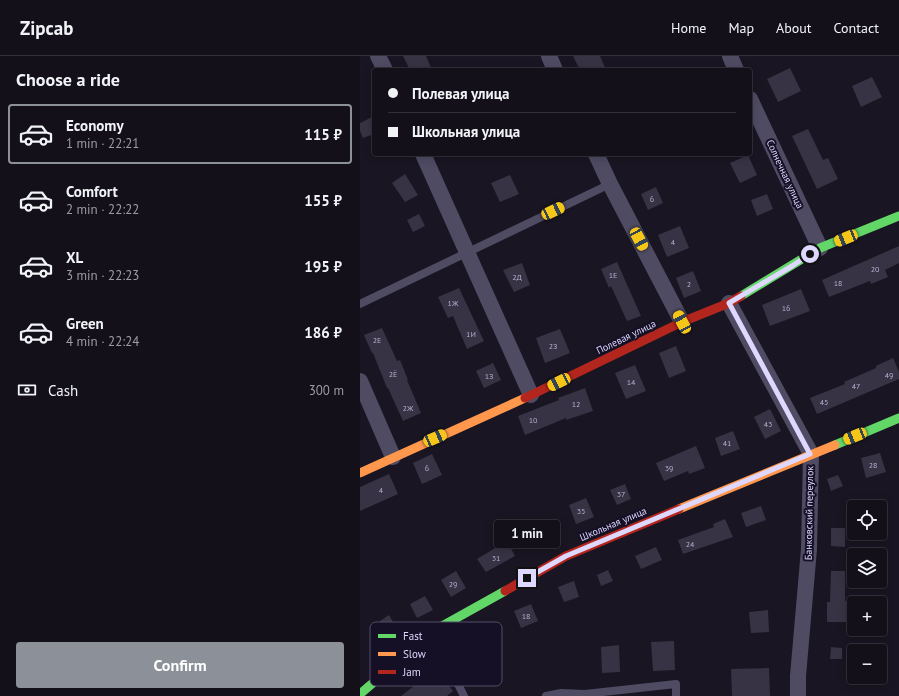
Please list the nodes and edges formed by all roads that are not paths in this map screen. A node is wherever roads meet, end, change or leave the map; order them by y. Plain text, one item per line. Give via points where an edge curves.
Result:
1 (378, 56) edge
2 (549, 56) edge
3 (730, 56) edge
4 (384, 68) edge
5 (555, 68) edge
6 (735, 68) edge
7 (752, 103) edge
8 (424, 156) edge
9 (597, 156) edge
10 (610, 184) junction
11 (899, 216) edge
12 (820, 248) junction
13 (468, 251) junction
14 (729, 303) junction
15 (360, 304) edge
16 (682, 322) junction
17 (360, 381) edge
18 (531, 395) junction
19 (899, 418) edge
20 (810, 454) junction
21 (393, 457) junction
22 (360, 473) edge
23 (451, 622) edge
24 (370, 686) edge
25 (459, 686) edge
26 (360, 694) edge
27 (464, 696) edge
28 (546, 696) edge
29 (676, 696) edge
30 (798, 696) edge

1 - 4 street
2 - 5 street
3 - 6 street
7 - 12 street, Солнечная улица
8 - 13 street
9 - 10 street
10 - 13 lane
10 - 16 street
11 - 12 street, Полевая улица
12 - 14 street, Полевая улица
13 - 15 lane
13 - 18 street
14 - 16 street, Полевая улица
14 - 20 street, Банковский переулок
16 - 18 street, Полевая улица
17 - 21 street
18 - 21 street, Полевая улица
19 - 20 street, Школьная улица
20 - 23 street, Школьная улица via 566,556
20 - 30 street, Банковский переулок via 809,549
21 - 22 street, Полевая улица
24 - 26 street, Школьная улица
25 - 27 lane
28 - 29 lane via 676,684

